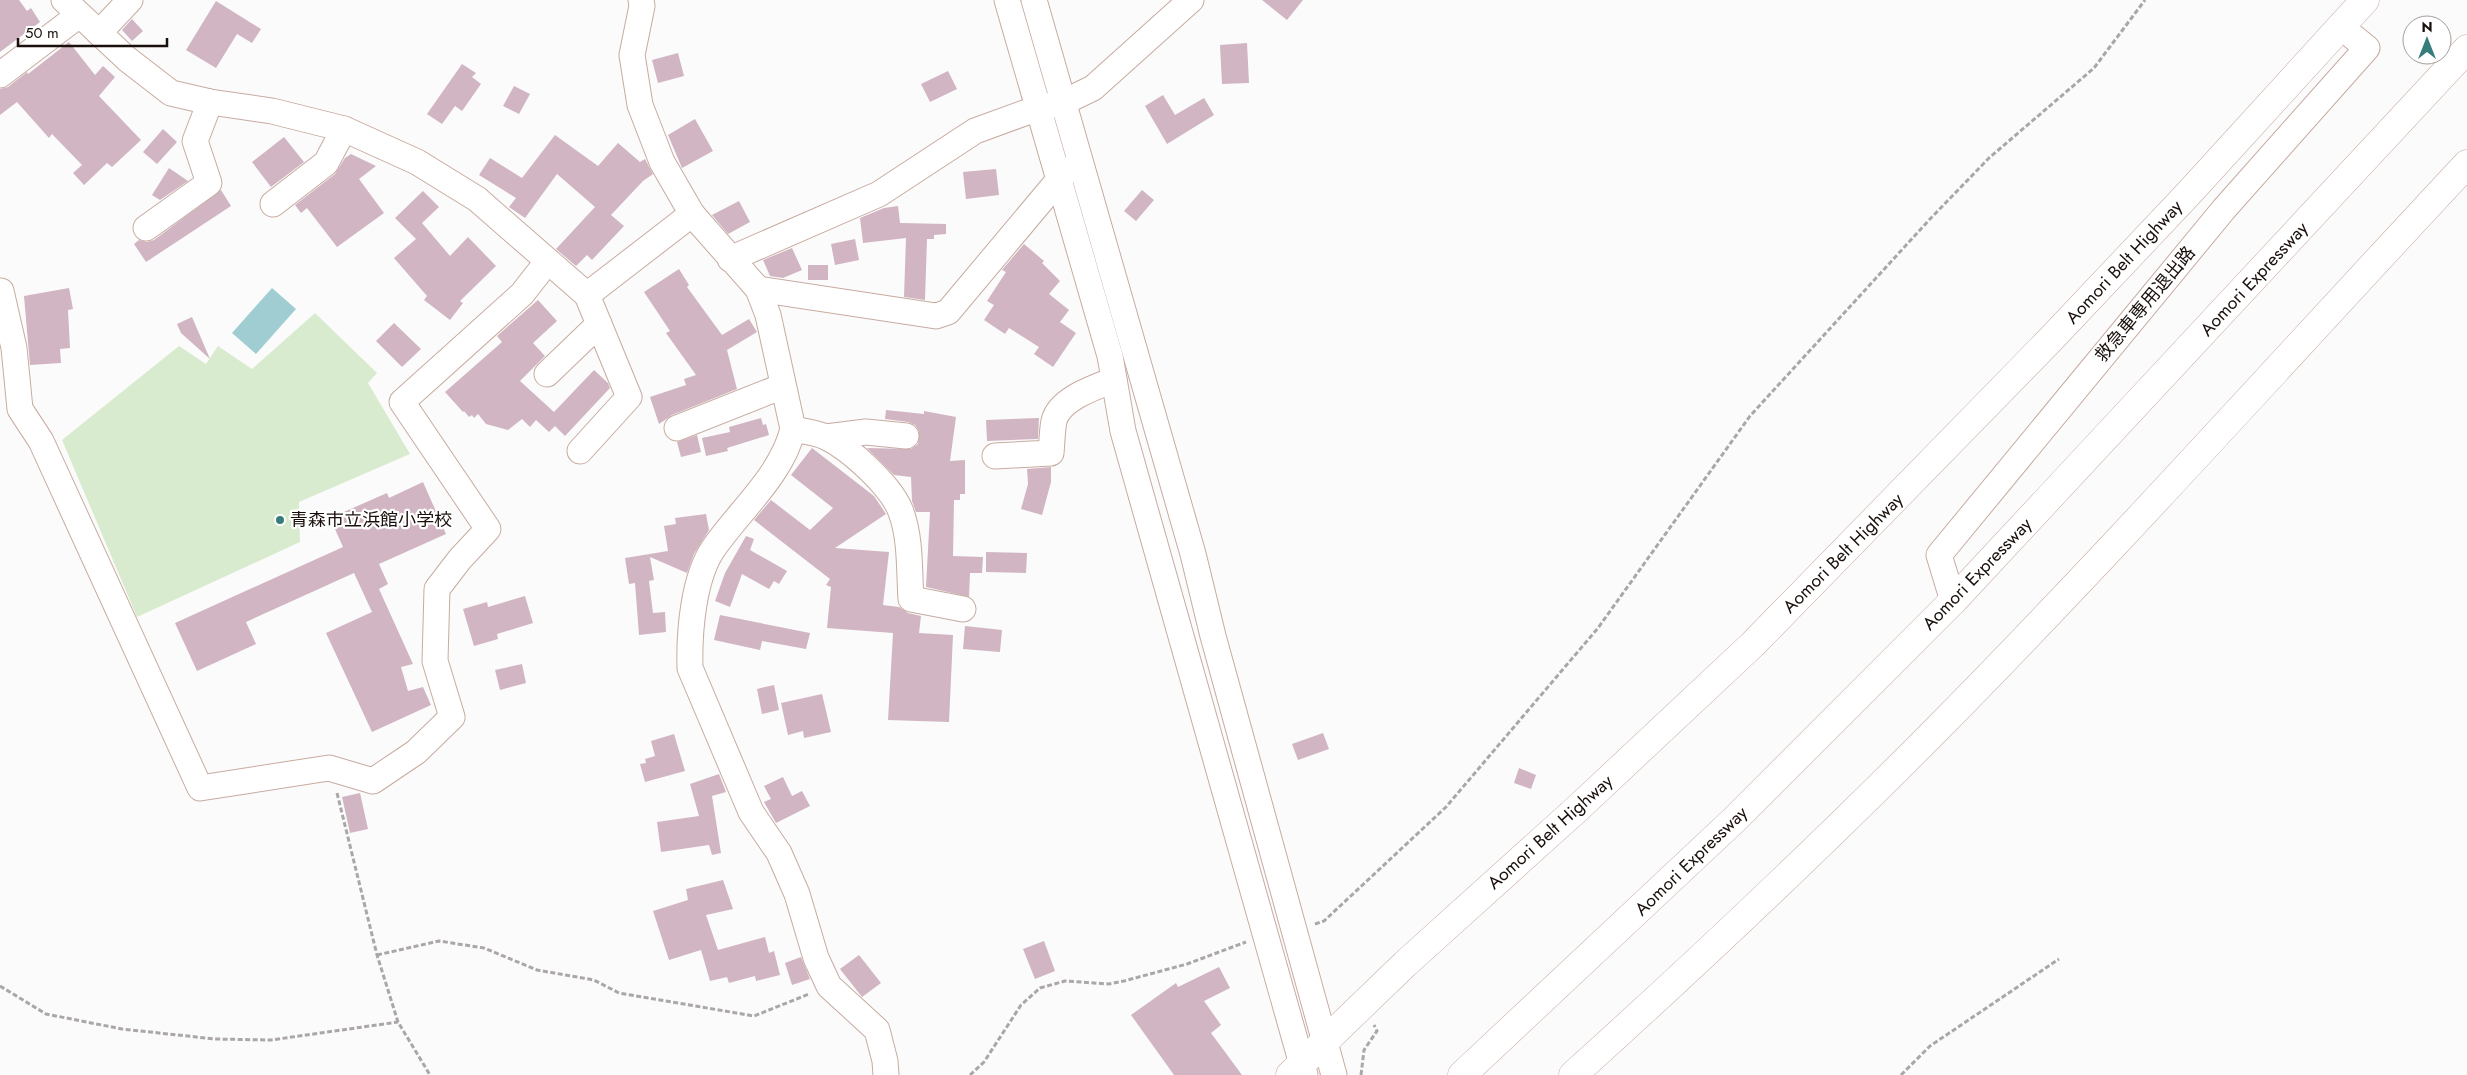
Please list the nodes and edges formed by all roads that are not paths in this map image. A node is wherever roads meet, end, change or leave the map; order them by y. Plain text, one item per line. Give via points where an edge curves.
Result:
1 (130, 0) edge
2 (641, 0) edge
3 (1007, 0) edge
4 (1034, 0) edge
5 (1190, 0) edge
6 (2365, 0) edge
7 (71, 7) edge
8 (2341, 27) junction
9 (99, 33) junction
10 (2467, 49) edge
11 (0, 75) edge
12 (210, 102) junction
13 (1062, 103) junction
14 (1038, 108) junction
15 (344, 129) junction
16 (1078, 160) junction
17 (2467, 164) edge
18 (1058, 179) junction
19 (273, 204) dead end
20 (692, 214) junction
21 (146, 228) dead end
22 (730, 259) junction
23 (547, 262) junction
24 (758, 289) junction
25 (1, 291) edge
26 (587, 295) junction
27 (599, 324) junction
28 (546, 374) dead end
29 (1114, 380) junction
30 (782, 386) junction
31 (677, 428) dead end
32 (793, 429) junction
33 (906, 436) dead end
34 (826, 437) junction
35 (580, 451) dead end
36 (995, 456) dead end
37 (1953, 601) junction
38 (963, 609) dead end
39 (1325, 1043) junction
40 (1299, 1072) edge
41 (886, 1075) edge
42 (1334, 1075) edge
43 (1462, 1075) edge
44 (1573, 1075) edge

1 - 9 street
2 - 20 street via 632,55 640,105 662,162
3 - 14 street
4 - 13 street
5 - 13 street via 1093,88
6 - 8 highway, Aomori Belt Highway
7 - 9 street
7 - 11 street
8 - 37 street, 救急車専用退出路 via 2367,48 2224,209 1939,555
8 - 39 highway, Aomori Belt Highway via 2064,325 1753,644 1405,964
9 - 12 street via 171,93
10 - 37 highway, Aomori Expressway
12 - 15 street via 272,111
12 - 21 street via 195,141 209,183
13 - 14 street
13 - 16 street
14 - 18 street
14 - 22 street via 975,131 878,194
15 - 19 street via 326,163
15 - 23 street via 416,162 477,199
16 - 18 street
16 - 39 street via 1193,554
17 - 44 highway via 1936,729 1705,955
18 - 24 street via 948,312 936,316
18 - 29 street via 1110,356
20 - 22 street
20 - 26 street
22 - 24 street
23 - 25 street via 522,294 402,402 488,529 437,590 435,661 452,717 416,752 374,781 329,768 200,788 41,441 20,410 14,348
23 - 26 street
24 - 30 street via 768,315
26 - 27 street
27 - 28 street
27 - 35 street via 629,396
29 - 36 street via 1065,404 1054,419 1051,453
29 - 40 street via 1123,431
30 - 31 street
30 - 32 street
32 - 34 street
32 - 41 street via 791,440 770,475 712,551 693,611 690,668 751,812 778,853 797,894 816,958 829,986 877,1030
33 - 34 street via 866,432
34 - 38 street via 868,469 887,488 901,512 907,541 910,599
37 - 43 highway, Aomori Expressway via 1734,820
39 - 40 highway, Aomori Belt Highway
39 - 42 street

